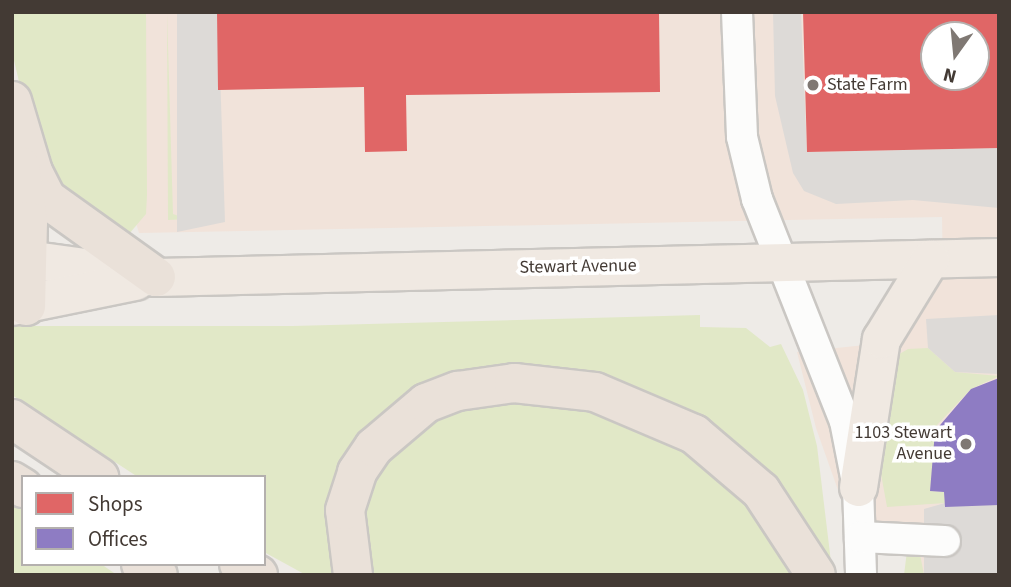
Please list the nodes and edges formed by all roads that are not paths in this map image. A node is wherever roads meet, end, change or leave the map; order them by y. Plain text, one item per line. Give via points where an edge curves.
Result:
1 (737, 12) edge
2 (12, 101) edge
3 (20, 257) edge
4 (999, 257) edge
5 (930, 259) junction
6 (781, 262) junction
7 (156, 277) junction
8 (19, 306) edge
9 (12, 419) edge
10 (96, 475) edge
11 (858, 487) junction
12 (860, 537) junction
13 (945, 541) dead end
14 (242, 566) edge
15 (258, 575) edge
16 (353, 575) edge
17 (816, 575) edge
18 (862, 575) edge

1 - 6 street via 742,137
2 - 3 highway
2 - 7 highway via 33,172 47,199
3 - 7 main road, Stewart Avenue
3 - 8 highway
4 - 5 main road, Stewart Avenue
5 - 6 main road, Stewart Avenue
5 - 11 main road via 881,339
6 - 7 main road, Stewart Avenue
6 - 11 street via 828,369
7 - 8 main road, Stewart Avenue
9 - 10 highway
11 - 12 street
12 - 13 street
12 - 18 street
14 - 15 highway
16 - 17 highway via 345,510 370,452 426,403 458,391 514,383 614,397 694,434 761,491

